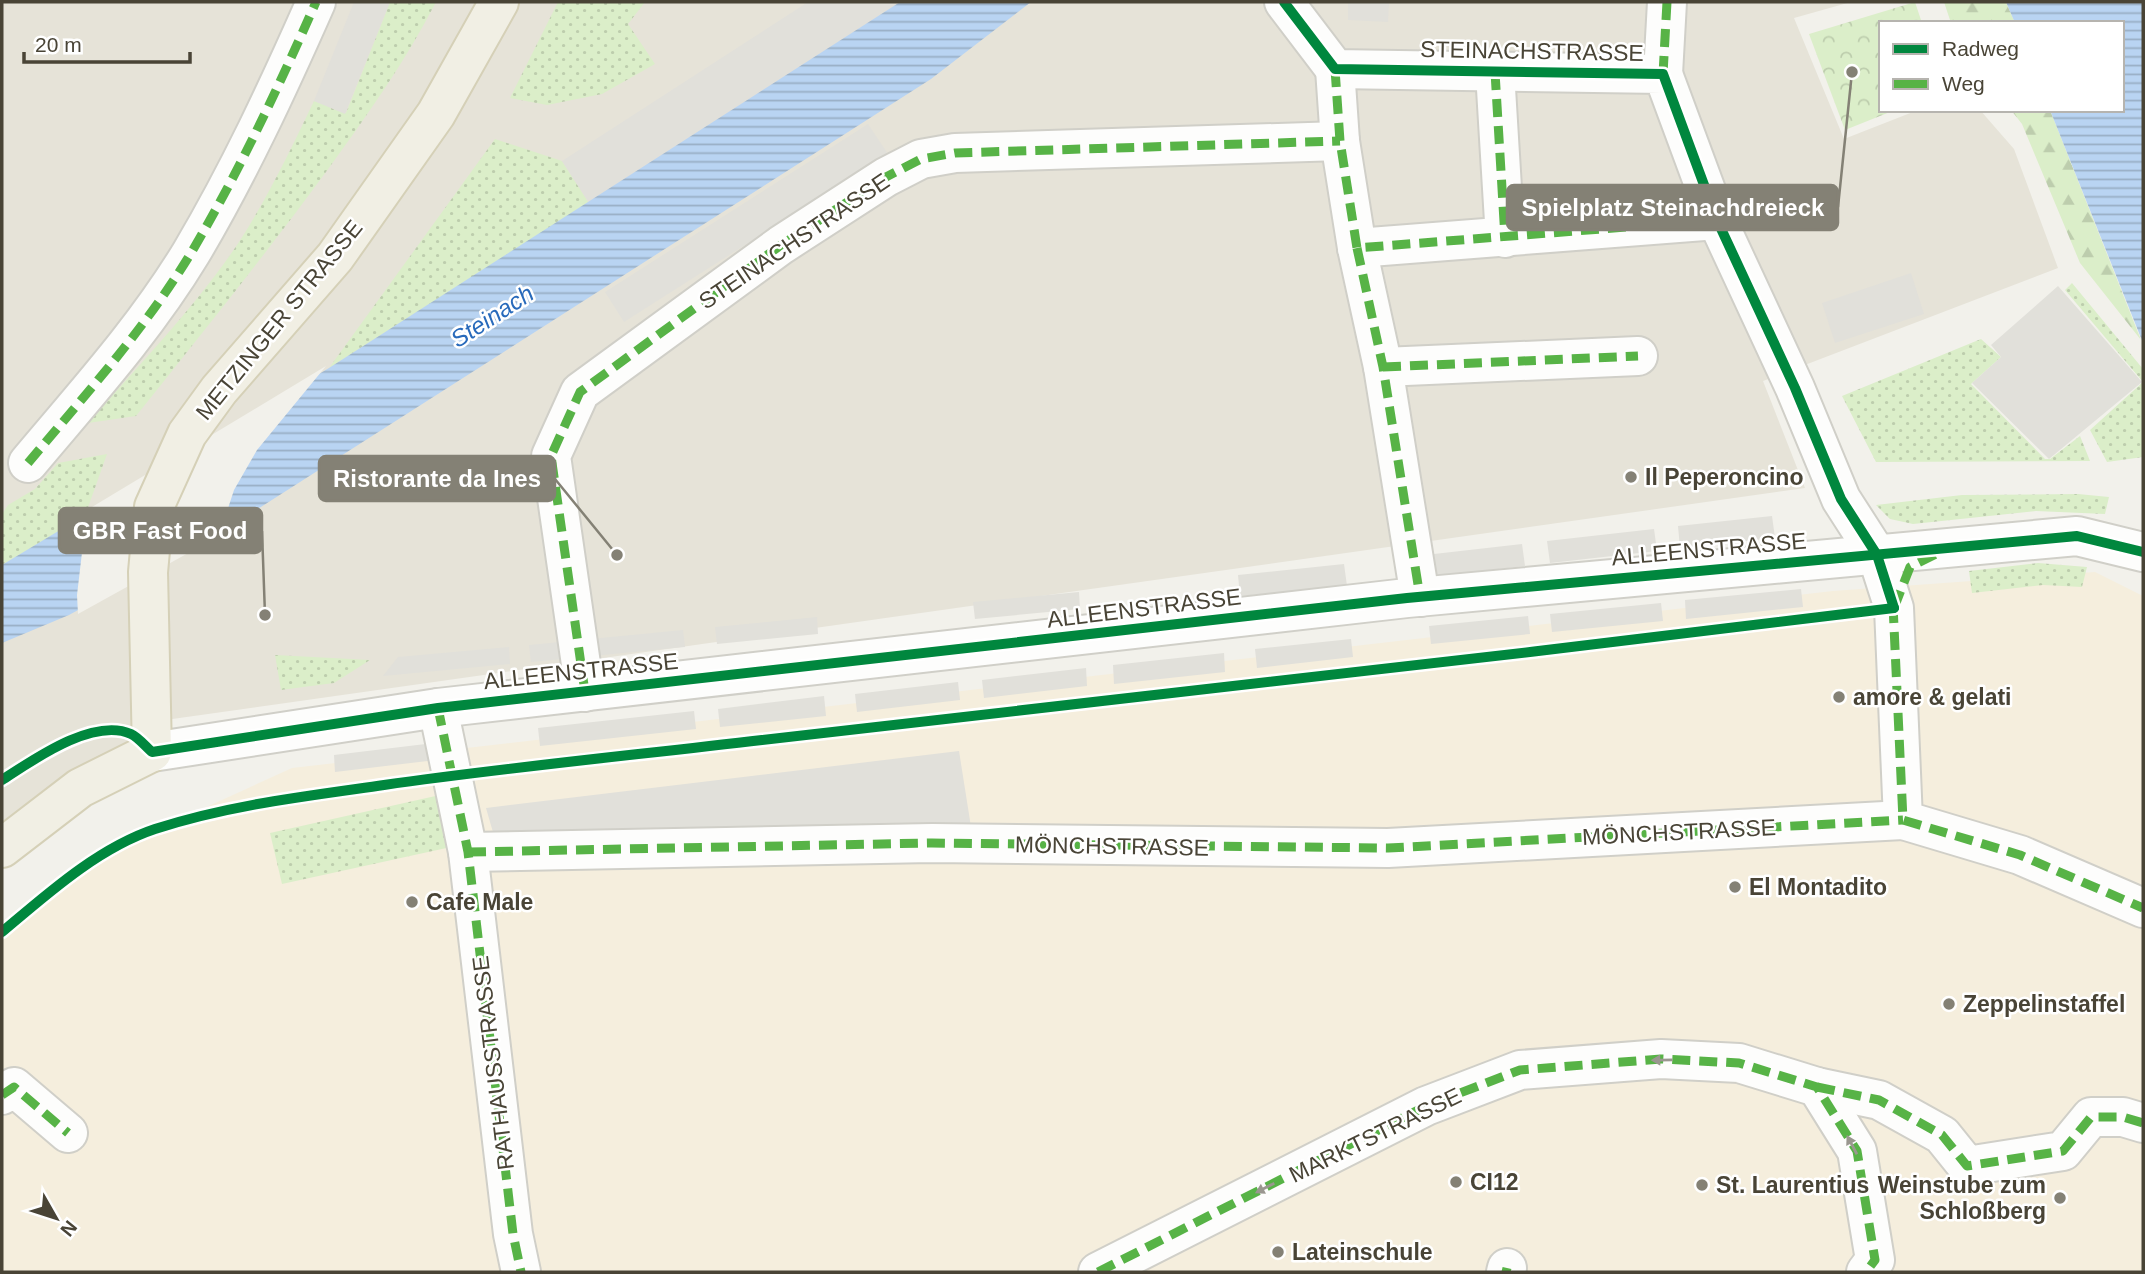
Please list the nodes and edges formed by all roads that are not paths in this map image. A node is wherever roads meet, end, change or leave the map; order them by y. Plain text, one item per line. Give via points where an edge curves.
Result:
1 (316, 2) edge
2 (499, 2) edge
3 (1283, 2) edge
4 (1667, 2) edge
5 (1335, 69) junction
6 (1495, 72) junction
7 (1663, 74) junction
8 (1340, 141) junction
9 (1717, 220) junction
10 (1505, 238) junction
11 (1357, 248) junction
12 (1638, 356) dead end
13 (1383, 366) junction
14 (28, 463) dead end
15 (2143, 552) edge
16 (1877, 555) junction
17 (1420, 597) junction
18 (585, 692) junction
19 (438, 708) junction
20 (152, 752) junction
21 (1903, 820) junction
22 (2, 848) edge
23 (468, 852) junction
24 (2143, 908) edge
25 (1817, 1087) junction
26 (2, 1095) edge
27 (2143, 1124) edge
28 (68, 1133) dead end
29 (1871, 1266) edge
30 (521, 1272) edge
31 (1098, 1272) edge

1 - 14 street via 252,146 189,255 122,351
2 - 20 main road, METZINGER STRASSE via 436,114 335,257 219,390 187,434 154,507 147,641
3 - 5 street
4 - 7 street, STEINACHSTRASSE
5 - 6 street, STEINACHSTRASSE
5 - 8 street
6 - 7 street, STEINACHSTRASSE
6 - 10 street, STEINACHSTRASSE
7 - 9 street, STEINACHSTRASSE
8 - 11 street
8 - 18 street, STEINACHSTRASSE via 955,153 921,159 781,245 580,392 551,456
9 - 10 street
9 - 16 street, STEINACHSTRASSE via 1841,499
10 - 11 street
11 - 13 street
12 - 13 street
13 - 17 street
15 - 16 street, ALLEENSTRASSE via 2077,536
16 - 17 street, ALLEENSTRASSE
16 - 21 street via 1894,608
17 - 18 street, ALLEENSTRASSE
18 - 19 street, ALLEENSTRASSE
19 - 20 street, ALLEENSTRASSE
19 - 23 street
20 - 22 main road via 79,788
21 - 23 street, MÖNCHSTRASSE via 1388,848 932,842
21 - 24 street, MÖNCHSTRASSE via 2020,855
23 - 30 street, RATHAUSSTRASSE
25 - 27 street, MARKTSTRASSE via 1879,1100 1941,1135 1967,1166 2063,1151 2091,1117 2123,1117
29 -> 25 street via 1857,1151
25 -> 31 street, MARKTSTRASSE via 1739,1063 1661,1059 1520,1070 1426,1106
26 - 28 street via 13,1087

